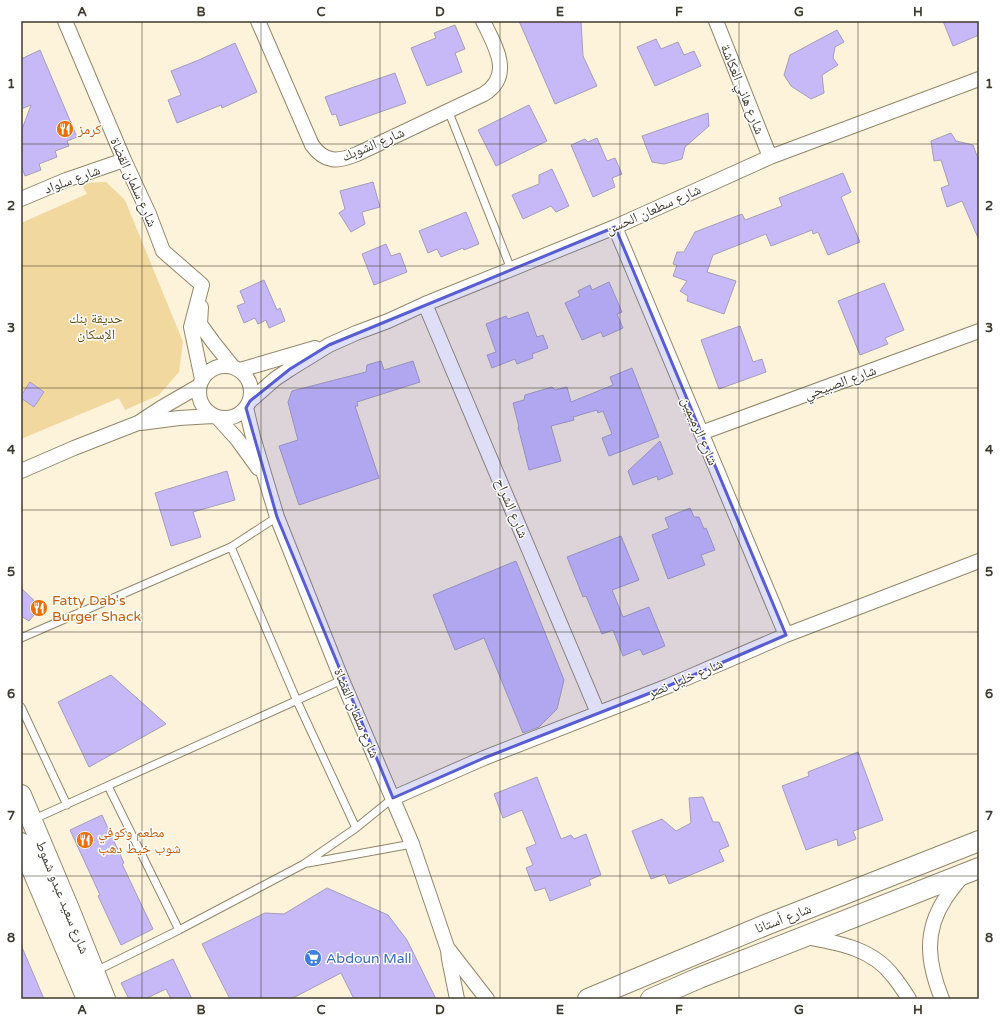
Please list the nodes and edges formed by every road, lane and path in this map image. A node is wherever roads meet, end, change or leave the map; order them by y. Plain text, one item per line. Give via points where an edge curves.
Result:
1 (65, 21) edge
2 (258, 21) edge
3 (483, 21) edge
4 (716, 21) edge
5 (979, 80) edge
6 (448, 110) junction
7 (770, 157) junction
8 (124, 160) junction
9 (21, 199) edge
10 (614, 227) junction
11 (511, 269) junction
12 (202, 285) junction
13 (425, 304) junction
14 (979, 331) edge
15 (329, 345) junction
16 (236, 368) junction
17 (200, 383) junction
18 (248, 404) junction
19 (216, 417) junction
20 (138, 423) junction
21 (701, 433) junction
22 (21, 471) edge
23 (264, 476) junction
24 (277, 517) junction
25 (231, 547) junction
26 (979, 561) edge
27 (786, 635) junction
28 (21, 638) edge
29 (342, 680) junction
30 (297, 701) junction
31 (21, 707) edge
32 (598, 713) junction
33 (108, 786) junction
34 (21, 795) edge
35 (393, 798) junction
36 (67, 805) junction
37 (32, 820) junction
38 (356, 828) junction
39 (979, 841) edge
40 (21, 843) edge
41 (412, 844) junction
42 (304, 864) junction
43 (971, 871) edge
44 (179, 930) junction
45 (806, 937) junction
46 (448, 950) junction
47 (94, 972) junction
48 (87, 999) edge
49 (105, 999) edge
50 (457, 999) edge
51 (487, 999) edge
52 (588, 999) edge
53 (651, 999) edge
54 (909, 999) edge
55 (942, 999) edge

1 - 8 street, شارع سلمان القضاة
2 - 6 street, شارع الشوبك via 312,145 318,153 330,160 347,158
3 - 6 street, شارع الشوبك via 494,45 501,70 499,79 493,88 484,94
4 - 7 street, شارع هاني العكاشة
5 - 7 street, شارع سطعان الحسن
6 - 11 lane
7 - 10 street, شارع سطعان الحسن
8 - 9 street, شارع سلواد
8 - 12 street, شارع سلمان القضاة via 163,251
10 - 11 street, شارع سطعان الحسن
10 - 21 street, شارع الرميمين
11 - 13 street, شارع سطعان الحسن
12 - 16 street via 200,324 212,342
12 - 17 street via 191,327
13 - 15 street, شارع سطعان الحسن
13 - 32 street, شارع الشراح
14 - 21 street, شارع الصبيحي
15 - 16 street, شارع سطعان الحسن
15 - 18 street, شارع سطعان الحسن via 275,379
16 - 17 street via 215,367
16 - 18 street via 246,376 250,384 252,392
17 - 19 street via 198,395 201,403
17 - 20 street
18 - 19 street via 234,417
18 - 23 street, شارع سلمان القضاة
19 - 20 street
19 - 23 street, شارع سلمان القضاة via 238,439
20 - 22 street
21 - 27 street, شارع الرميمين
23 - 24 street, شارع سلمان القضاة
24 - 25 lane
24 - 29 street, شارع سلمان القضاة
25 - 28 lane
25 - 30 lane
26 - 27 street, شارع خليل نصر
27 - 32 street, شارع خليل نصر
29 - 30 lane
29 - 35 street, شارع سلمان القضاة
30 - 33 lane
30 - 38 lane
31 - 36 lane
32 - 35 street, شارع خليل نصر via 484,758
33 - 36 lane
33 - 44 lane
34 - 37 street, شارع سعيد عبدو شموط
35 - 38 lane
35 - 41 street, شارع سلمان القضاة
36 - 37 lane
37 - 47 street, شارع سعيد عبدو شموط
38 - 42 lane
39 - 52 street, شارع أستانا via 768,924
40 - 48 street, شارع سعيد عبدو شموط
41 - 42 lane
41 - 46 street, شارع سلمان القضاة
42 - 44 lane
43 - 45 street, شارع أستانا
43 - 55 street via 945,899 935,917 930,935 930,957
44 - 47 lane
45 - 53 street, شارع أستانا
45 - 54 street via 844,944 871,956 892,974
46 - 50 street, شارع سلمان القضاة
46 - 51 street, شارع سلمان القضاة
47 - 49 street, شارع سعيد عبدو شموط

